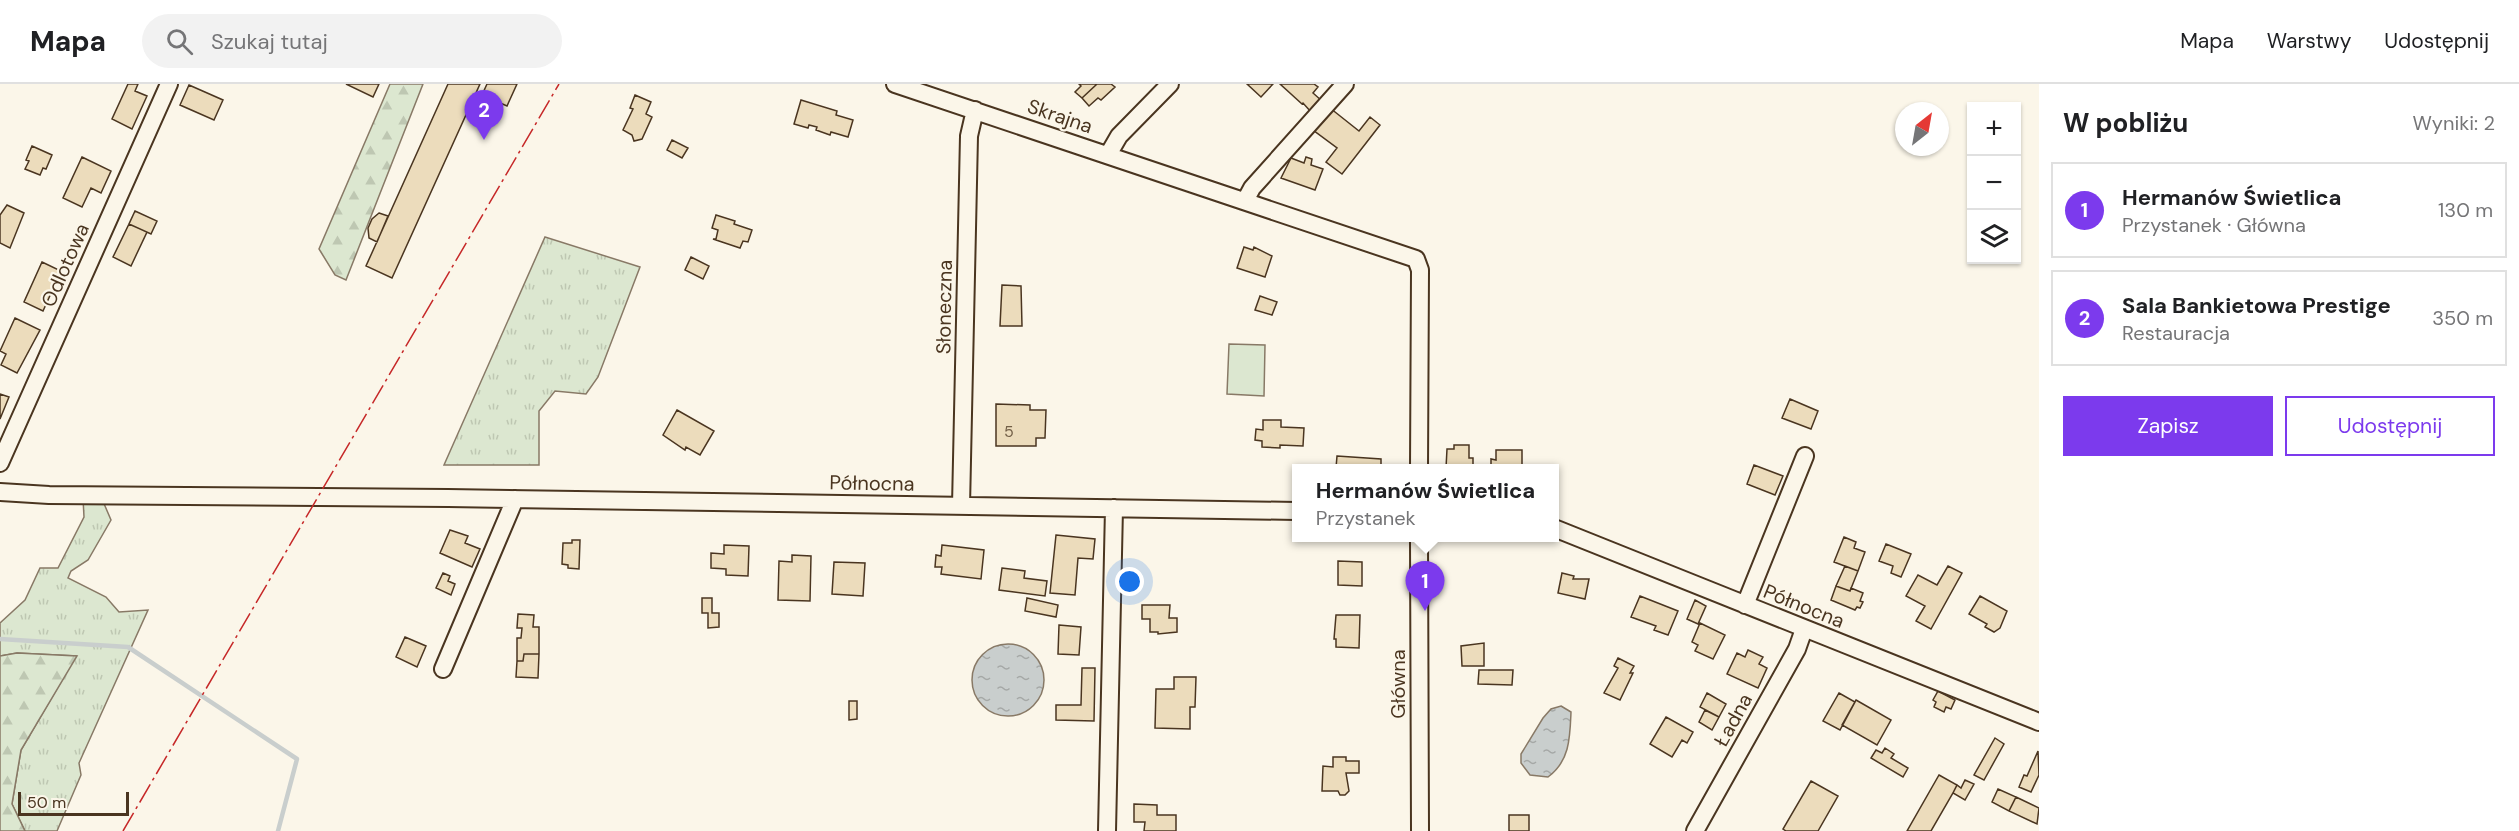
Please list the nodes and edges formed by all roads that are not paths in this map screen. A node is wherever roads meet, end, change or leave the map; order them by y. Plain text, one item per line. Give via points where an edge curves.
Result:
1 (169, 84) edge
2 (895, 84) edge
3 (1170, 84) edge
4 (1345, 84) edge
5 (937, 90) edge
6 (975, 110) junction
7 (1108, 155) junction
8 (1245, 201) junction
9 (1805, 456) dead end
10 (0, 464) edge
11 (1419, 464) edge
12 (0, 492) edge
13 (515, 499) junction
14 (961, 506) junction
15 (1114, 508) junction
16 (1292, 511) edge
17 (1559, 530) edge
18 (1419, 542) edge
19 (1746, 606) junction
20 (1804, 629) junction
21 (443, 669) dead end
22 (2039, 722) edge
23 (1107, 831) edge
24 (1420, 831) edge
25 (1695, 831) edge

1 - 10 street, Odlotowa
2 - 5 street, Skrajna
3 - 7 street, Skrajna via 1119,136
4 - 8 street via 1252,188
5 - 6 street, Skrajna
6 - 7 street, Skrajna
6 - 14 street, Słoneczna via 969,136
7 - 8 street, Skrajna
8 - 11 street, Skrajna via 1410,256 1420,265
9 - 19 street
12 - 13 street, Północna
13 - 14 street, Północna
13 - 21 street
14 - 15 street, Północna
15 - 16 street, Północna
15 - 23 street
17 - 19 street, Północna
18 - 24 street, Główna
19 - 20 street, Północna
20 - 22 street, Północna
20 - 25 street, Ładna via 1797,649

